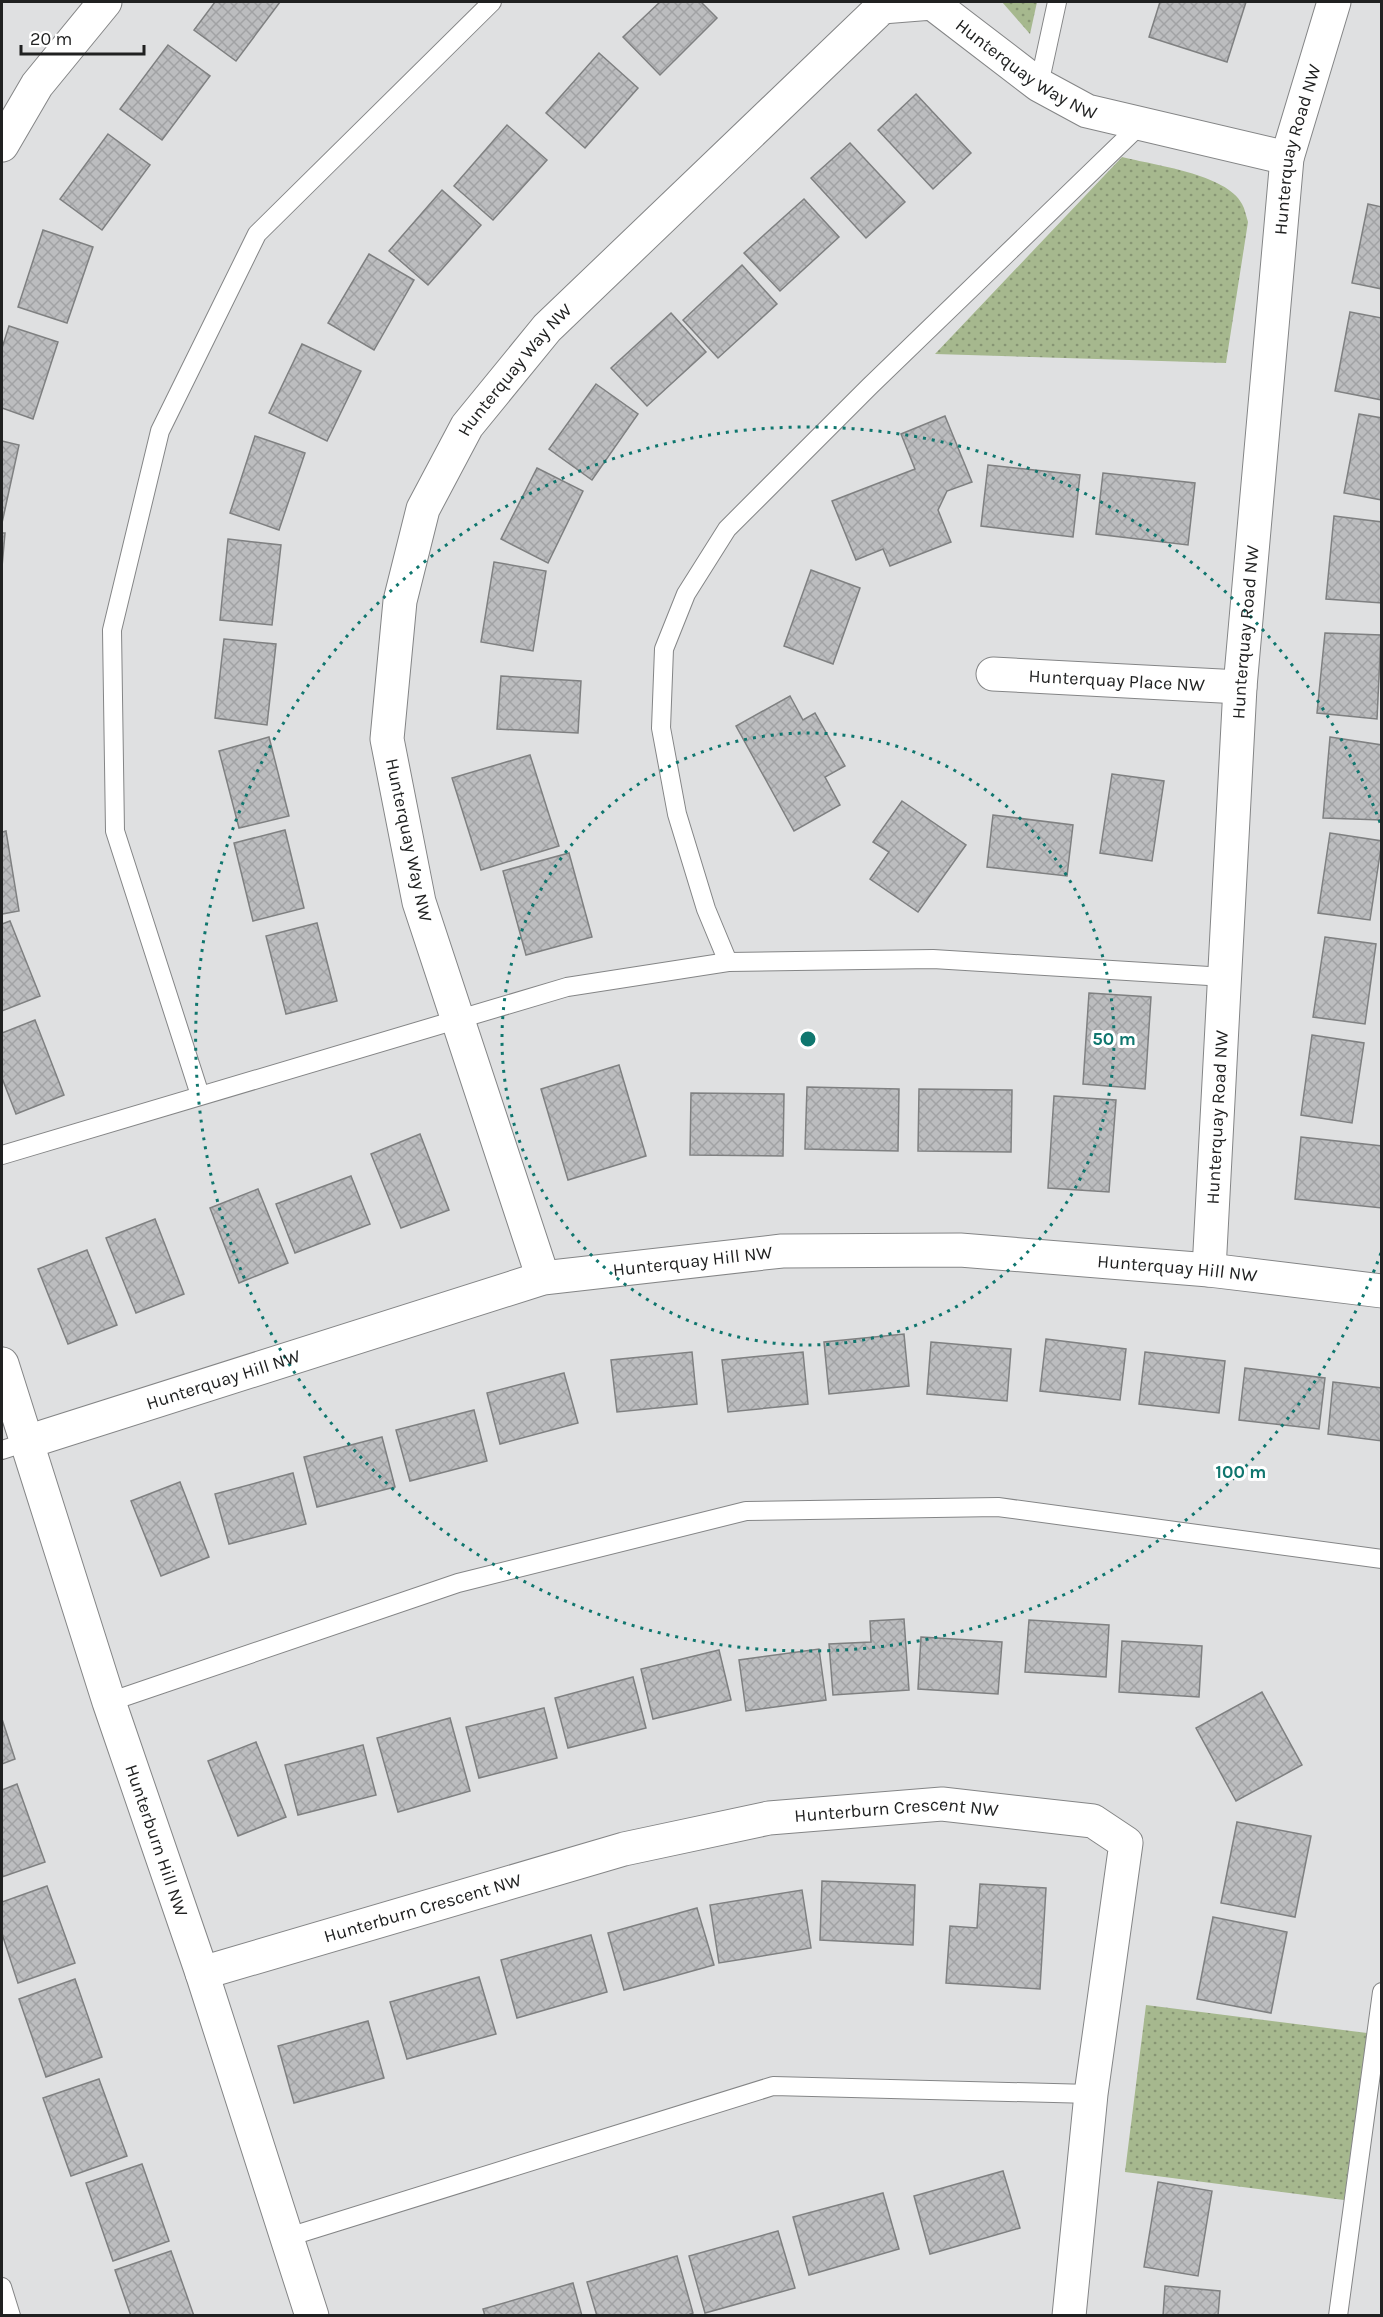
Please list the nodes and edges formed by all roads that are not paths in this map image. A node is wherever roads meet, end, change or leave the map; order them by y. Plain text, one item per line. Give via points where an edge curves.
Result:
1 (105, 2) edge
2 (492, 2) edge
3 (1057, 2) edge
4 (1334, 2) edge
5 (1039, 85) junction
6 (1142, 123) junction
7 (2, 145) edge
8 (1287, 158) junction
9 (993, 674) dead end
10 (1240, 687) junction
11 (728, 962) junction
12 (1225, 977) junction
13 (457, 1019) junction
14 (200, 1095) junction
15 (2, 1155) edge
16 (1209, 1270) junction
17 (543, 1278) junction
18 (1382, 1291) edge
19 (2, 1365) edge
20 (14, 1446) edge
21 (1382, 1559) edge
22 (109, 1701) junction
23 (202, 1973) junction
24 (1382, 1992) edge
25 (1091, 2094) junction
26 (285, 2238) junction
27 (2, 2287) edge
28 (11, 2316) edge
29 (312, 2316) edge
30 (1069, 2316) edge
31 (1338, 2316) edge

1 - 7 street via 37,85
2 - 14 lane via 257,234 160,431 112,630 115,831
3 - 5 lane
4 - 8 street, Hunterquay Road NW
5 - 6 street, Hunterquay Way NW via 1087,111
5 - 13 street, Hunterquay Way NW via 932,3 882,7 547,328 466,426 423,509 400,601 387,739 420,902
6 - 8 street, Hunterquay Way NW
6 - 11 lane via 878,377 727,529 686,594 664,649 660,728 677,814 706,909
8 - 10 street, Hunterquay Road NW
9 - 10 street, Hunterquay Place NW
10 - 12 street, Hunterquay Road NW
11 - 12 lane via 933,959
11 - 13 lane via 567,987
12 - 16 street, Hunterquay Road NW
13 - 14 lane
13 - 17 street, Hunterquay Way NW
14 - 15 lane
16 - 17 street, Hunterquay Hill NW via 960,1250 782,1251
16 - 18 street, Hunterquay Hill NW
17 - 20 street, Hunterquay Hill NW
19 - 20 street, Hunterburn Hill NW
20 - 22 street, Hunterburn Hill NW
21 - 22 lane via 998,1507 746,1511 458,1583
22 - 23 street, Hunterburn Hill NW
23 - 25 street, Hunterburn Crescent NW via 624,1849 769,1818 942,1804 1094,1821 1126,1843
23 - 26 street, Hunterburn Hill NW
24 - 31 lane
25 - 26 lane via 773,2086
25 - 30 street, Hunterburn Crescent NW
26 - 29 street, Hunterburn Hill NW
27 - 28 lane

